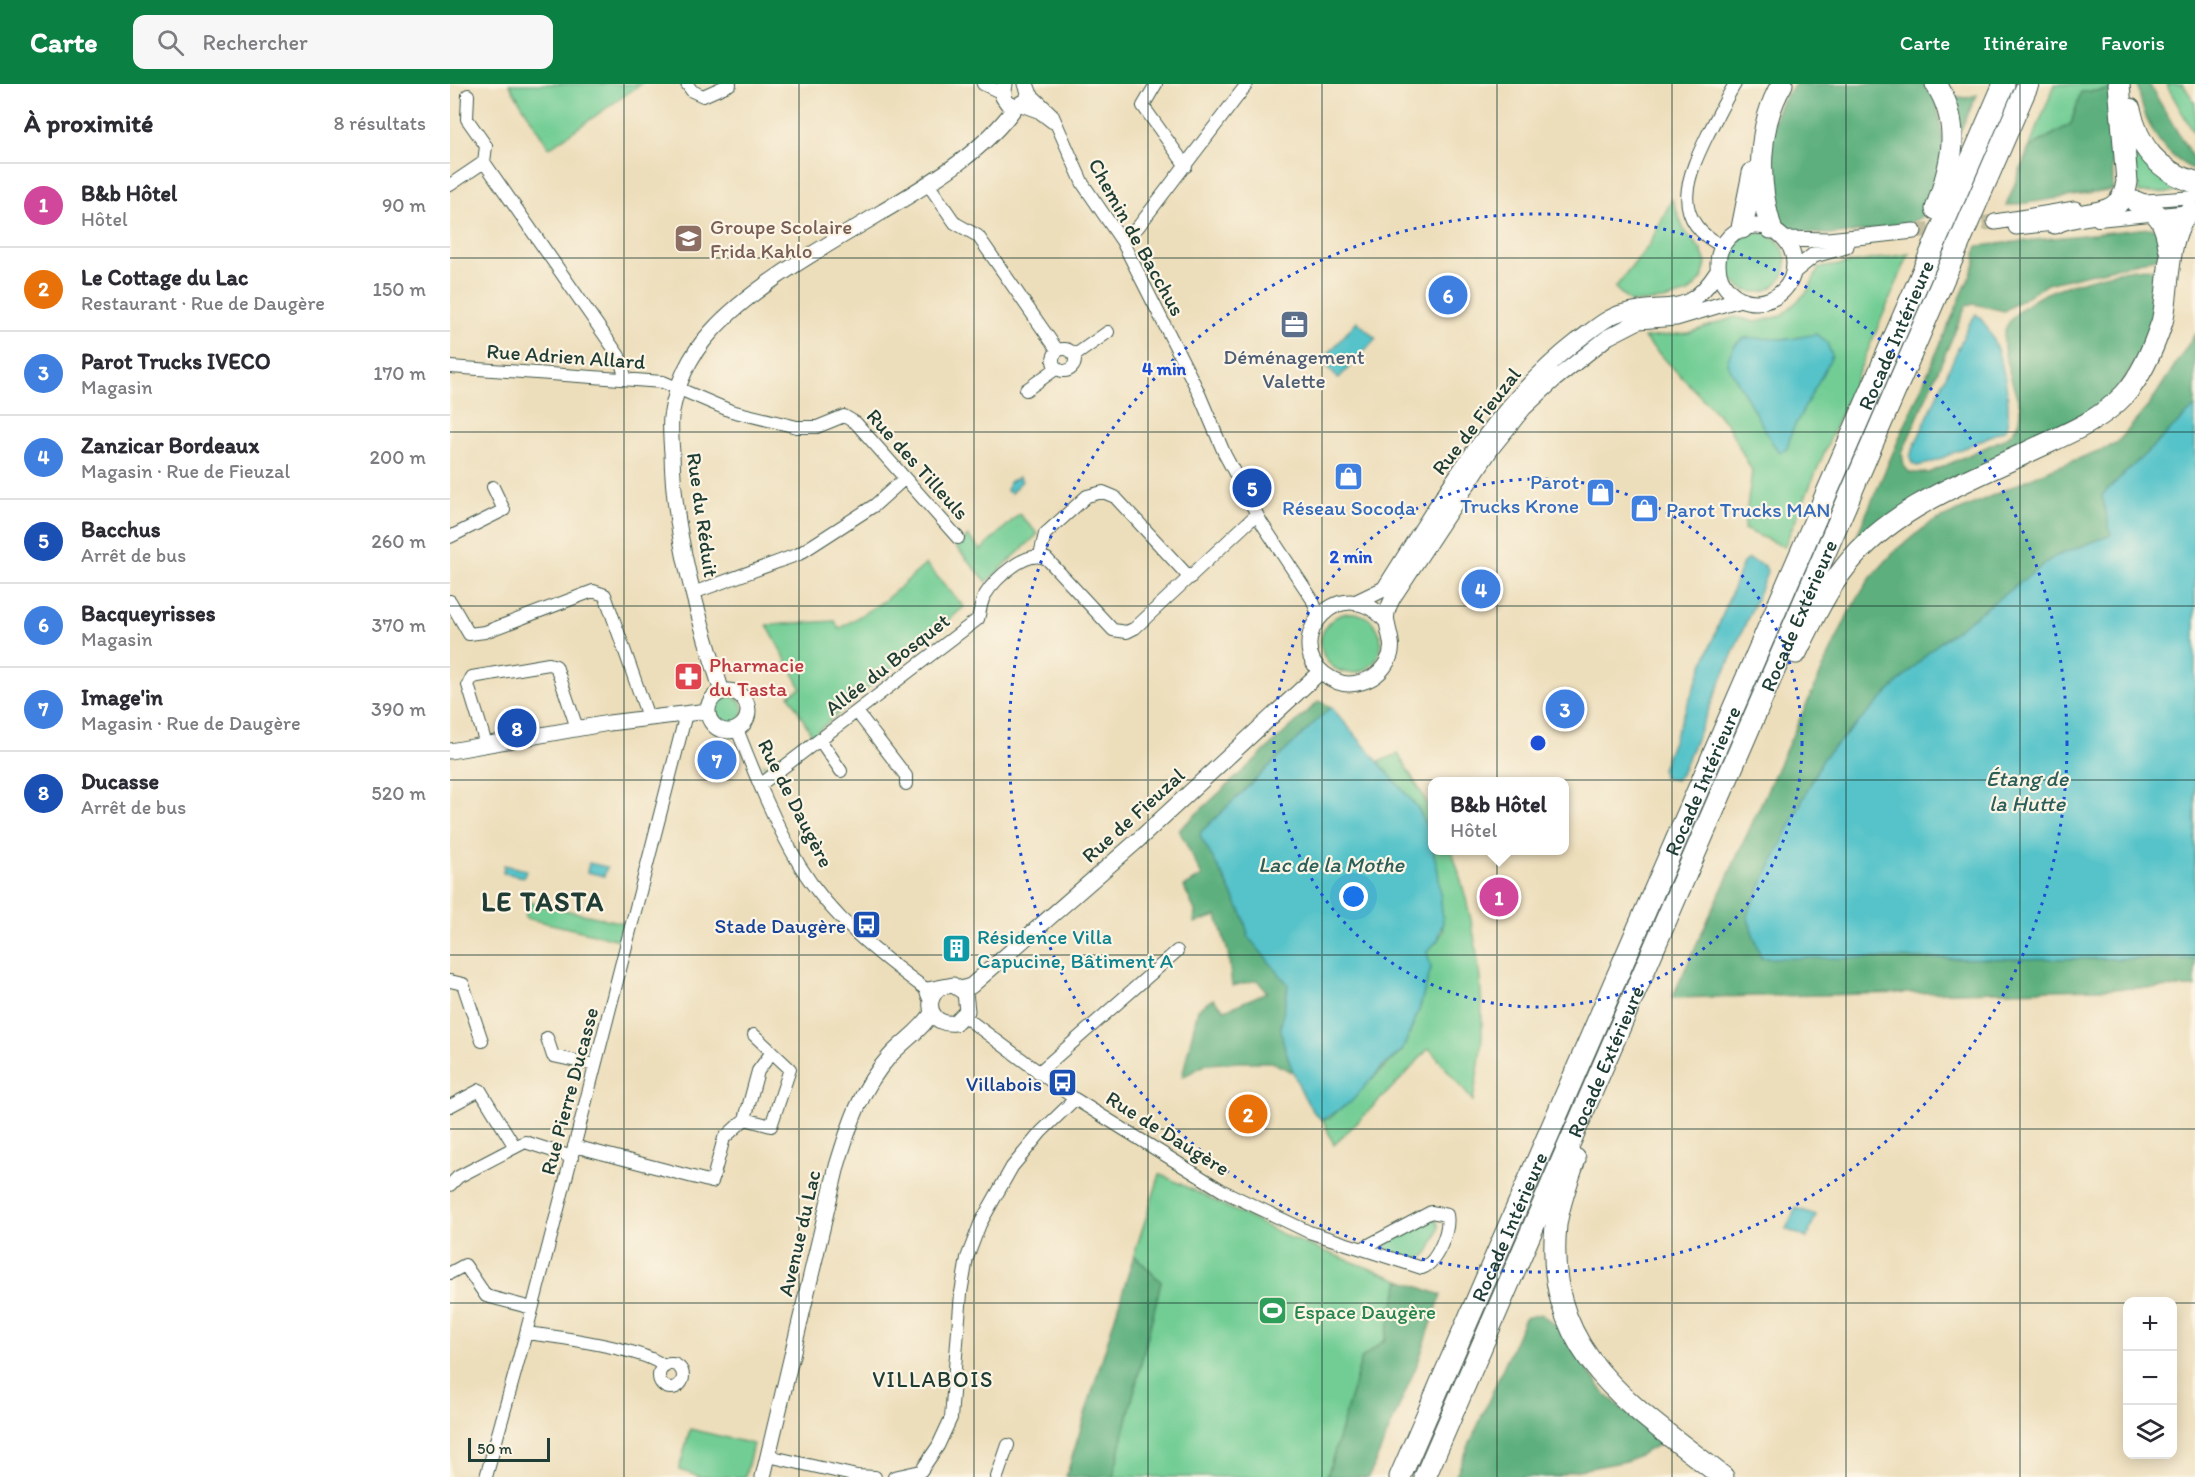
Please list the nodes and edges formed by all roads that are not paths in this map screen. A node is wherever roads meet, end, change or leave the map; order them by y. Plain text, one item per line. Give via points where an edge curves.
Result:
1 (687, 84) edge
2 (730, 84) edge
3 (983, 84) edge
4 (1156, 84) edge
5 (1247, 84) edge
6 (1735, 84) edge
7 (1767, 84) edge
8 (1782, 84) edge
9 (1936, 84) edge
10 (2004, 84) edge
11 (2028, 84) edge
12 (2119, 84) edge
13 (2125, 84) edge
14 (468, 95) dead end
15 (1015, 95) edge
16 (484, 162) junction
17 (1186, 166) junction
18 (2195, 182) edge
19 (450, 184) edge
20 (928, 184) junction
21 (2128, 203) junction
22 (2194, 206) edge
23 (2157, 214) junction
24 (2055, 224) junction
25 (1742, 228) junction
26 (1778, 234) junction
27 (1122, 241) junction
28 (1722, 246) junction
29 (2171, 261) junction
30 (1718, 271) junction
31 (1793, 272) junction
32 (1919, 280) junction
33 (1740, 299) junction
34 (1108, 332) dead end
35 (1058, 351) junction
36 (1074, 356) junction
37 (450, 367) edge
38 (1057, 368) junction
39 (626, 379) junction
40 (677, 389) junction
41 (1026, 390) dead end
42 (904, 479) junction
43 (494, 487) dead end
44 (1257, 514) junction
45 (450, 537) edge
46 (958, 538) dead end
47 (1040, 555) junction
48 (1190, 578) junction
49 (693, 593) junction
50 (450, 601) edge
51 (1357, 602) junction
52 (1319, 617) junction
53 (1387, 622) junction
54 (1321, 671) junction
55 (722, 692) junction
56 (708, 711) junction
57 (857, 712) junction
58 (686, 714) junction
59 (648, 717) junction
60 (578, 728) junction
61 (737, 729) junction
62 (820, 740) junction
63 (486, 744) junction
64 (450, 751) edge
65 (841, 771) dead end
66 (760, 784) junction
67 (906, 784) dead end
68 (1697, 849) junction
69 (1177, 951) dead end
70 (450, 981) edge
71 (966, 1004) junction
72 (932, 1006) junction
73 (1619, 1027) junction
74 (754, 1035) dead end
75 (547, 1038) dead end
76 (482, 1041) dead end
77 (772, 1052) junction
78 (596, 1065) junction
79 (1038, 1072) junction
80 (1075, 1099) junction
81 (450, 1106) edge
82 (745, 1119) junction
83 (515, 1147) junction
84 (573, 1152) junction
85 (450, 1185) edge
86 (1363, 1248) junction
87 (450, 1273) edge
88 (532, 1308) junction
89 (526, 1333) junction
90 (664, 1367) dead end
91 (1008, 1445) dead end
92 (768, 1456) junction
93 (486, 1477) edge
94 (763, 1477) edge
95 (875, 1477) edge
96 (894, 1477) edge
97 (997, 1477) edge
98 (1400, 1477) edge
99 (1425, 1477) edge
100 (1723, 1477) edge

1 - 2 street via 703,96
3 - 15 street
4 - 17 street via 1143,106
5 - 17 street
6 - 28 street via 1690,171 1685,192 1698,226
7 - 25 highway via 1756,123 1752,185
8 - 26 highway via 1766,119 1764,140 1764,200
9 - 32 highway via 1950,112 1953,148 1947,178 1918,252
10 - 32 highway, Rocade Intérieure
11 - 68 highway, Rocade Extérieure
12 - 21 highway
13 - 18 highway via 2134,128 2143,145 2164,168
14 - 16 street via 467,119 486,146
15 - 20 street, Rue du Réduit via 989,135
15 - 27 street, Chemin de Bacchus via 1046,107 1083,184
16 - 19 street
16 - 39 street via 619,356
17 - 27 street via 1138,227
20 - 35 street via 955,223 978,236
20 - 40 street, Rue du Réduit via 733,310 697,351
21 - 22 street
21 - 23 highway
21 - 24 highway via 2104,212 2065,218
21 - 24 street via 1993,225
22 - 23 street
22 - 29 highway via 2177,226
23 - 24 street
23 - 29 highway via 2166,227
25 - 26 street via 1762,226
25 - 28 street
26 - 31 street via 1793,254
26 - 31 street via 1828,240 1913,234 1828,250 1814,255
27 - 44 street, Chemin de Bacchus
28 - 30 street
29 - 68 highway via 2162,322 2151,351 2126,393 2091,423 1912,508 1874,536 1846,565 1826,594
30 - 33 street via 1726,288
30 - 51 street, Rue de Fieuzal via 1705,292 1695,299 1675,308 1621,313 1545,368 1482,439 1384,589
31 - 33 street via 1785,289 1769,300
32 - 98 highway, Rocade Intérieure
33 - 53 street, Rue de Fieuzal via 1676,318 1639,321 1608,337 1554,380 1524,408 1460,492 1394,596
34 - 36 street
35 - 36 street via 1067,350
35 - 38 street via 1053,359
36 - 38 street via 1071,368
37 - 39 street, Rue Adrien Allard
38 - 41 street
39 - 40 street, Rue Adrien Allard via 663,382
40 - 42 street, Rue des Tilleuls via 731,411 797,427 817,427 835,417 850,418
40 - 49 street, Rue du Réduit via 671,418 672,478
42 - 46 street, Rue des Tilleuls
42 - 49 street via 875,505 799,554
43 - 45 street via 504,510
44 - 48 street
44 - 52 street, Chemin de Bacchus via 1312,599
47 - 48 street via 1053,564 1113,630 1120,632 1135,628
47 - 48 street via 1045,534 1091,494 1103,492 1115,497
47 - 57 street, Allée du Bosquet via 1024,558 984,596 978,619
49 - 55 street, Rue du Réduit
50 - 59 street via 469,634 600,591 605,595
51 - 52 street, Rue de Fieuzal via 1336,604
51 - 53 street via 1369,605
52 - 54 street via 1313,627 1310,651
53 - 54 street, Rue de Fieuzal via 1392,638 1389,659 1371,679 1345,684
54 - 71 street, Rue de Fieuzal
55 - 56 street via 712,699
55 - 61 street via 735,693 748,707 746,720
56 - 58 street
56 - 61 street via 720,730
57 - 62 street, Allée du Bosquet
57 - 67 street via 906,776
58 - 59 street
58 - 78 street, Rue Pierre Ducasse
59 - 60 street
60 - 63 street
60 - 63 street via 556,666 472,677 468,685
61 - 66 street, Rue de Daugère
62 - 65 street, Allée du Bosquet
62 - 66 street, Allée du Bosquet
63 - 64 street
66 - 72 street, Rue de Daugère via 800,866 821,895
68 - 73 highway, Rocade Extérieure
69 - 79 street
70 - 76 street via 463,984
71 - 72 street via 950,1023
71 - 72 street via 953,985
71 - 79 street, Rue de Daugère
72 - 92 street, Avenue du Lac via 873,1078 848,1129
73 - 99 highway, Rocade Extérieure
73 - 100 highway via 1560,1208 1554,1260 1558,1289 1575,1337 1598,1372
74 - 77 street
75 - 78 street via 553,1056
77 - 82 street via 758,1071
77 - 82 street via 790,1069 771,1125
78 - 84 street, Rue Pierre Ducasse
79 - 80 street, Rue de Daugère
80 - 86 street, Rue de Daugère via 1223,1191 1309,1232
80 - 96 street via 1012,1167 980,1224 967,1258 961,1293 951,1418 921,1471
81 - 83 street via 480,1090
82 - 84 street via 724,1138 712,1182
83 - 84 street via 525,1142
83 - 85 street
84 - 88 street, Rue Pierre Ducasse
86 - 86 street, Rue de Daugère via 1431,1212 1447,1215 1446,1231 1422,1268
87 - 88 street via 465,1265 486,1296
88 - 89 street, Rue Pierre Ducasse
89 - 90 street via 625,1351 660,1362
89 - 93 street, Rue Pierre Ducasse
91 - 97 street
92 - 94 street, Avenue du Lac
92 - 95 street

